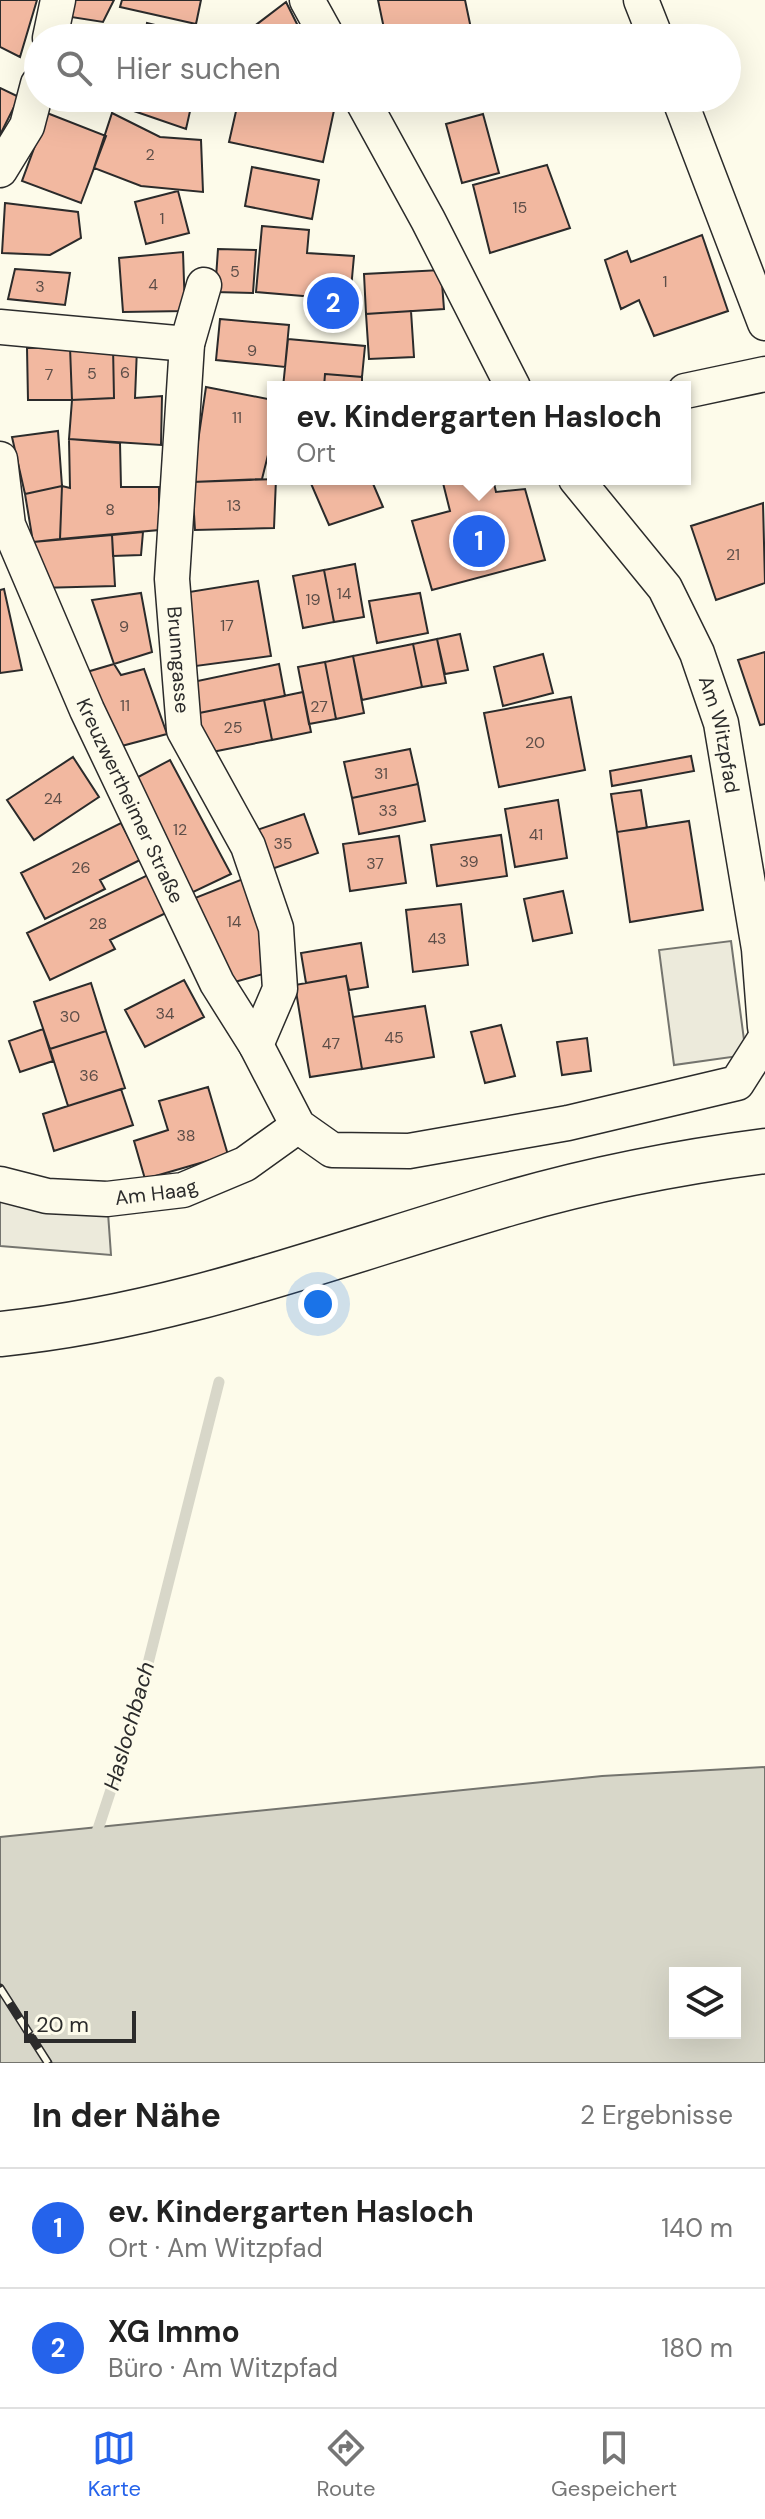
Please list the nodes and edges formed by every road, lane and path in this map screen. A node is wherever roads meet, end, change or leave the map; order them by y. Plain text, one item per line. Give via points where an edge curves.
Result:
1 (58, 0) edge
2 (307, 0) edge
3 (641, 0) edge
4 (53, 24) edge
5 (320, 24) edge
6 (650, 24) edge
7 (31, 112) edge
8 (369, 112) edge
9 (684, 112) edge
10 (0, 170) edge
11 (204, 285) dead end
12 (765, 323) edge
13 (0, 327) edge
14 (187, 344) junction
15 (765, 374) edge
16 (510, 381) edge
17 (691, 390) edge
18 (0, 459) edge
19 (581, 485) edge
20 (765, 1027) edge
21 (765, 1039) edge
22 (256, 1045) junction
23 (298, 1126) junction
24 (765, 1151) edge
25 (0, 1184) edge
26 (0, 1334) edge

1 - 4 street
2 - 5 street
3 - 6 street
7 - 10 street
8 - 16 street
9 - 12 street
11 - 14 street, Brunngasse
13 - 14 street
14 - 22 street, Brunngasse via 172,579 184,730 248,846 276,928 280,989
15 - 17 street
18 - 22 street, Kreuzwertheimer Straße via 8,525 87,710 217,983
19 - 20 street, Am Witzpfad via 665,588 707,681 724,738 759,949
21 - 23 street via 737,1083 568,1123 409,1151 332,1150
22 - 23 street, Kreuzwertheimer Straße
23 - 25 street, Am Haag via 245,1164 183,1190 107,1199 47,1196
24 - 26 main road via 512,1202 209,1295 58,1328

